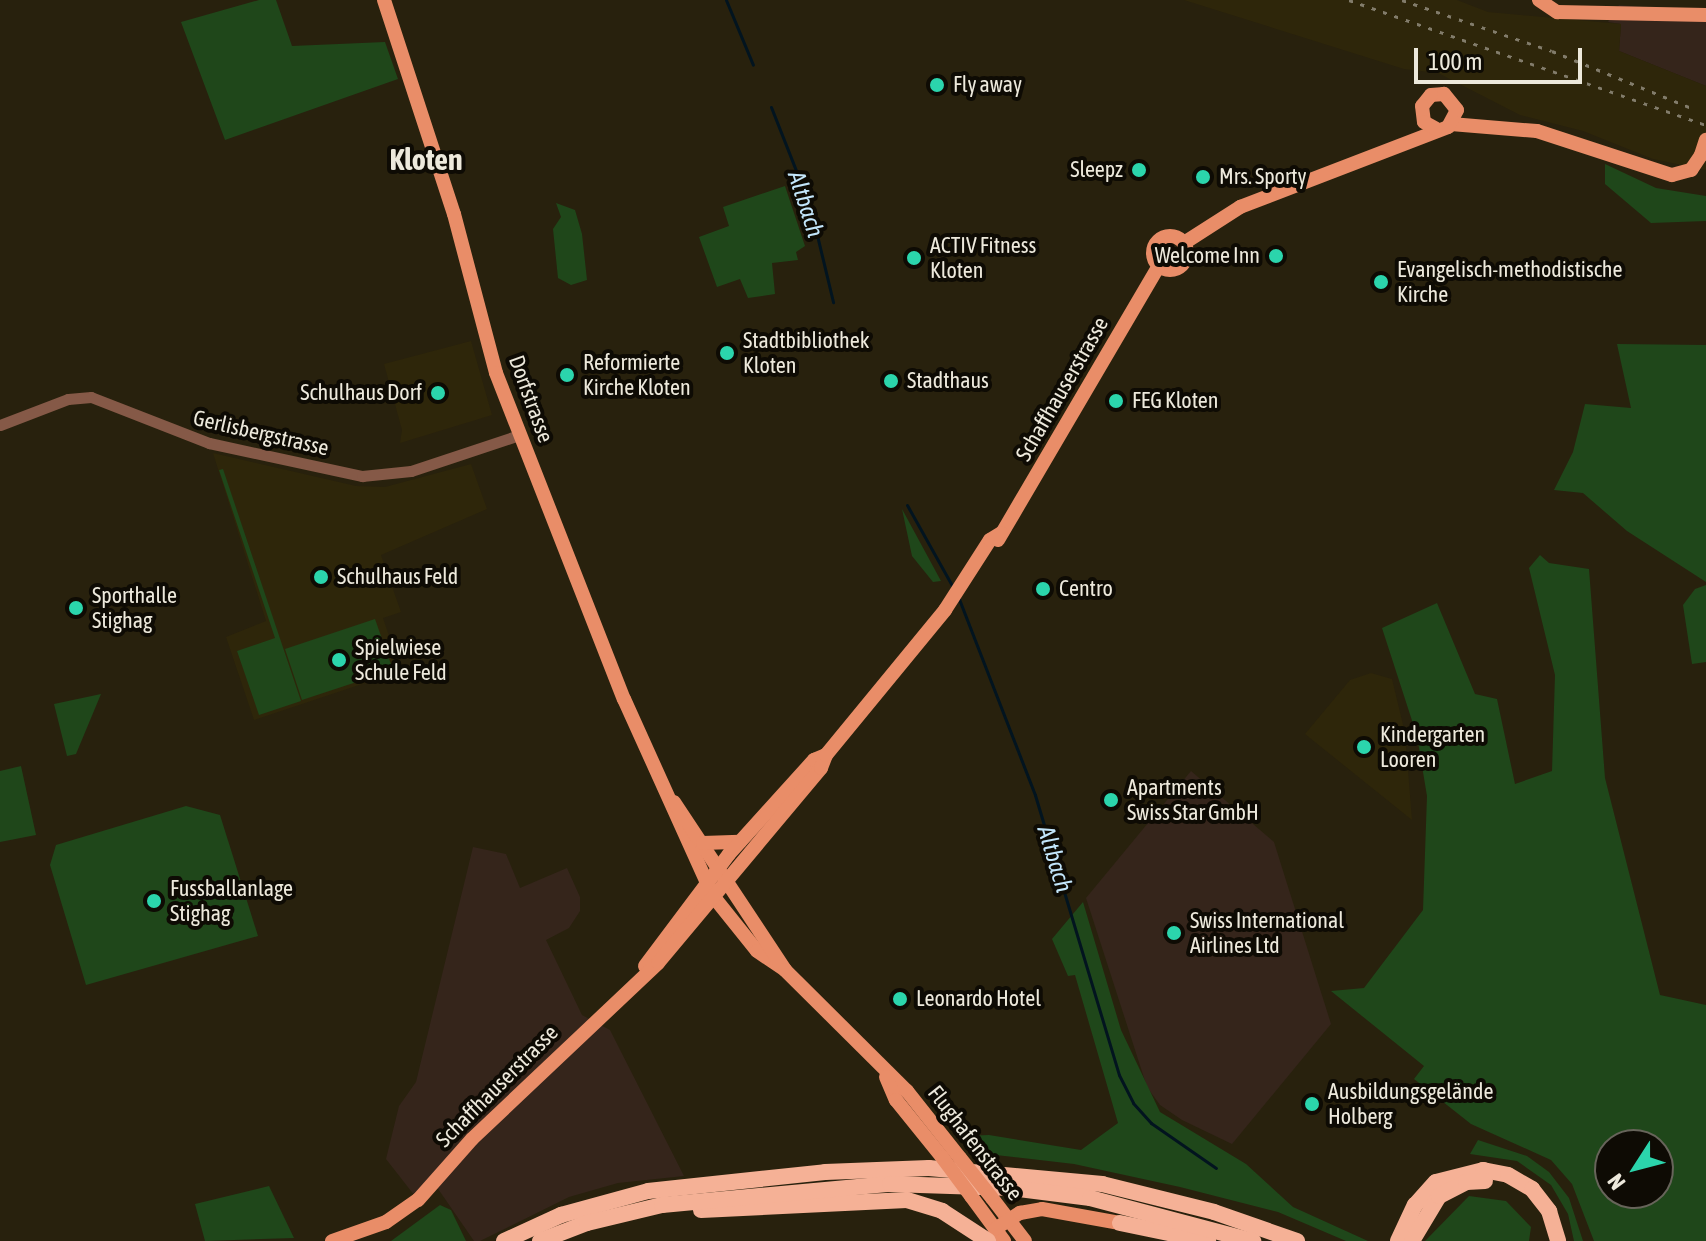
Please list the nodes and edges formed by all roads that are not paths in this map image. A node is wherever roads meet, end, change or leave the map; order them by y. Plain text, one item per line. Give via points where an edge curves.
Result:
1 (384, 0) edge
2 (1539, 0) edge
3 (1706, 15) edge
4 (1455, 105) junction
5 (1422, 116) junction
6 (1451, 124) junction
7 (1493, 124) junction
8 (1435, 128) junction
9 (1706, 140) edge
10 (1390, 148) junction
11 (1184, 243) junction
12 (1159, 266) junction
13 (0, 425) edge
14 (519, 435) junction
15 (826, 755) junction
16 (672, 800) junction
17 (740, 842) junction
18 (703, 843) junction
19 (721, 875) junction
20 (709, 890) junction
21 (785, 970) junction
22 (886, 1076) junction
23 (616, 1214) junction
24 (1008, 1220) junction
25 (1120, 1223) joint
26 (996, 1237) edge
27 (332, 1241) edge
28 (504, 1241) edge
29 (540, 1241) edge
30 (1025, 1241) edge
31 (1208, 1241) edge
32 (1253, 1241) edge
33 (1297, 1241) edge
34 (1398, 1241) edge
35 (1412, 1241) edge
36 (1546, 1241) edge
37 (1558, 1241) edge

1 - 14 main road, Dorfstrasse
2 - 3 main road via 1557,12
4 - 5 main road via 1448,96 1435,94 1424,102
4 - 6 main road
4 - 7 main road
5 - 8 main road
5 - 10 main road
6 - 7 main road
6 - 8 main road
7 - 9 main road, bridge via 1537,131 1672,175 1691,170
8 - 10 main road
10 - 11 main road via 1240,207
11 - 12 main road via 1183,265 1173,270
11 - 12 main road via 1170,236 1156,242 1153,254
12 - 15 main road, Schaffhauserstrasse via 1001,533
13 - 14 street, Gerlisbergstrasse via 68,399 91,397 209,443 362,476 411,471
14 - 16 main road, Dorfstrasse via 624,699
15 - 17 main road, Schaffhauserstrasse via 814,760
15 - 19 main road, Schaffhauserstrasse via 821,768
16 - 18 main road, Dorfstrasse
16 - 20 main road, Dorfstrasse
17 - 18 main road
17 - 19 main road, Schaffhauserstrasse
18 - 19 main road, Dorfstrasse
19 - 20 main road, Schaffhauserstrasse
19 - 21 main road, Flughafenstrasse
20 - 21 main road, Flughafenstrasse via 757,951
20 - 27 main road, Schaffhauserstrasse via 658,963 458,1153 418,1200 386,1222
21 - 22 main road, Flughafenstrasse
22 - 24 main road, Flughafenstrasse, bridge via 907,1091
22 - 26 main road, Flughafenstrasse, bridge via 896,1100
23 - 26 highway via 896,1199 942,1211
23 - 29 highway
23 - 32 highway via 834,1187 965,1185 1090,1198
24 - 25 main road via 1042,1209
24 - 26 main road
24 - 30 main road, Flughafenstrasse
25 - 31 highway
28 - 33 highway via 589,1205 648,1191 825,1172 929,1168 1102,1184 1214,1212
34 - 37 highway via 1415,1205 1436,1182 1483,1170 1508,1175 1532,1189 1549,1211
35 - 36 highway via 1439,1196 1480,1181 1506,1185 1527,1199 1541,1220

